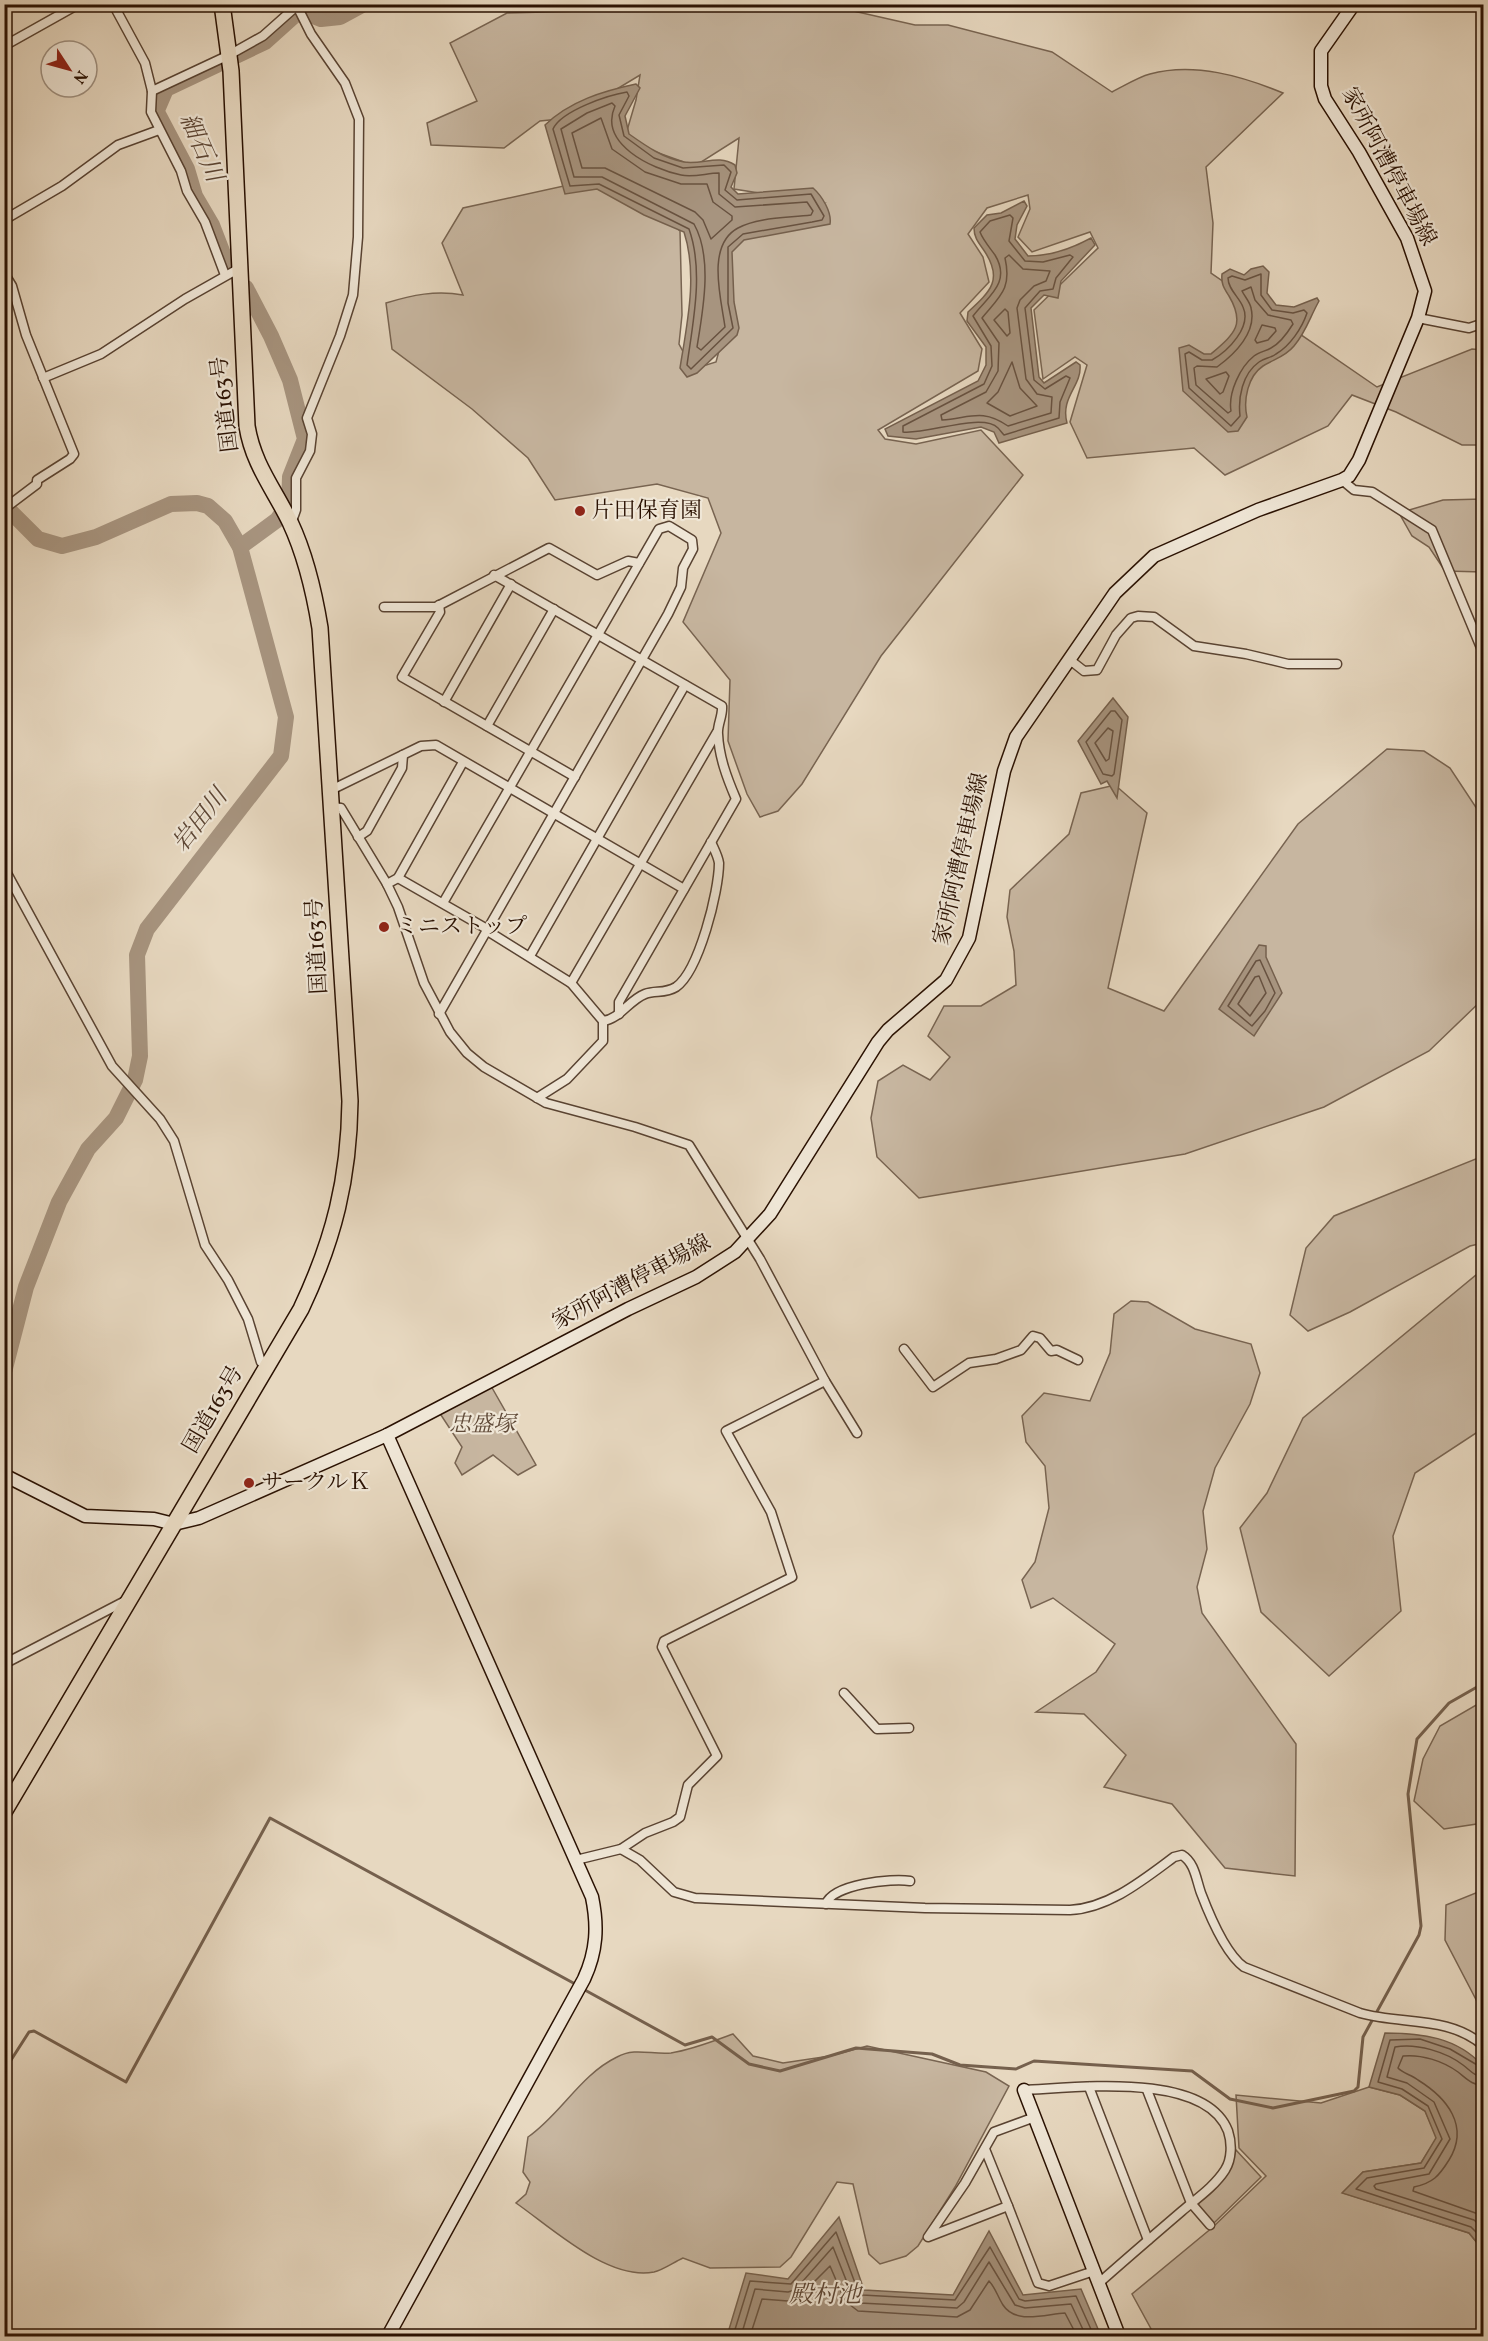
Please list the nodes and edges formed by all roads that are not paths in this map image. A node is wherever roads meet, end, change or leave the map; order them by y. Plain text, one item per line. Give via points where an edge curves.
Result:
1 (79, 4) edge
2 (113, 4) edge
3 (222, 4) edge
4 (1354, 4) edge
5 (298, 6) edge
6 (4, 46) edge
7 (230, 63) junction
8 (152, 91) junction
9 (159, 130) junction
10 (4, 220) edge
11 (232, 272) junction
12 (4, 273) edge
13 (1418, 318) junction
14 (1484, 323) edge
15 (43, 378) junction
16 (1342, 480) junction
17 (4, 509) edge
18 (290, 521) junction
19 (639, 563) junction
20 (494, 575) junction
21 (511, 584) junction
22 (440, 605) junction
23 (384, 607) dead end
24 (554, 609) junction
25 (598, 634) junction
26 (1484, 655) edge
27 (642, 660) junction
28 (1070, 660) junction
29 (1337, 664) dead end
30 (685, 685) junction
31 (444, 702) junction
32 (488, 726) junction
33 (717, 732) junction
34 (530, 751) junction
35 (403, 755) junction
36 (464, 762) junction
37 (575, 777) junction
38 (509, 788) junction
39 (331, 790) junction
40 (332, 807) junction
41 (554, 813) junction
42 (358, 837) junction
43 (597, 839) junction
44 (711, 842) junction
45 (640, 863) junction
46 (4, 868) edge
47 (399, 878) junction
48 (387, 884) junction
49 (684, 889) junction
50 (442, 903) junction
51 (486, 929) junction
52 (530, 957) junction
53 (572, 983) junction
54 (439, 1014) junction
55 (619, 1014) junction
56 (603, 1021) junction
57 (537, 1098) junction
58 (747, 1242) junction
59 (904, 1349) dead end
60 (1078, 1360) dead end
61 (266, 1367) junction
62 (825, 1381) junction
63 (857, 1433) dead end
64 (387, 1435) junction
65 (4, 1475) edge
66 (174, 1524) junction
67 (131, 1598) junction
68 (4, 1664) edge
69 (844, 1693) dead end
70 (909, 1728) dead end
71 (4, 1812) edge
72 (621, 1849) junction
73 (576, 1860) junction
74 (910, 1881) dead end
75 (826, 1904) junction
76 (1484, 2046) edge
77 (1089, 2087) junction
78 (1024, 2090) joint
79 (1147, 2090) junction
80 (1035, 2118) junction
81 (985, 2149) junction
82 (1191, 2203) junction
83 (1008, 2206) junction
84 (1210, 2225) dead end
85 (1148, 2240) junction
86 (1097, 2277) junction
87 (388, 2337) edge
88 (1119, 2337) edge

1 - 6 street
2 - 8 street via 145,63
3 - 7 highway, 国道163号
4 - 13 main road, 家所阿漕停車場線 via 1321,51 1321,86 1407,238 1425,291
5 - 7 street
5 - 18 street via 336,67 357,112 358,237 351,306 307,418 312,434 310,451 296,478 296,510
7 - 8 street
7 - 11 highway, 国道163号
8 - 9 street via 151,112
9 - 10 street via 118,146 62,186
9 - 11 street
11 - 15 street via 101,354
11 - 18 highway, 国道163号 via 250,447
12 - 15 street
13 - 14 street via 1469,328
13 - 16 main road, 家所阿漕停車場線 via 1359,460
15 - 17 street via 74,454
16 - 26 street via 1354,490 1372,492 1432,530
16 - 28 main road, 家所阿漕停車場線 via 1236,519 1154,556 1115,593
18 - 39 highway, 国道163号 via 314,590 320,628
19 - 20 street via 628,561 597,575 549,548
19 - 25 street
19 - 27 street via 659,529 669,526 692,540 693,549 682,568 681,587
20 - 21 street
20 - 22 street
21 - 24 street
21 - 31 street
22 - 23 street
22 - 31 street via 440,612 402,677
24 - 25 street
24 - 32 street
25 - 27 street
25 - 34 street
27 - 30 street
27 - 37 street
28 - 29 street via 1084,670 1097,670 1125,624 1131,618 1145,616 1154,617 1194,646 1288,664
28 - 58 main road, 家所阿漕停車場線 via 1016,737 1010,753 969,938 956,966 937,990 878,1042 799,1171
30 - 33 street via 722,706
30 - 43 street
31 - 32 street
32 - 34 street
33 - 44 street via 724,768 736,799
33 - 45 street
34 - 37 street
34 - 38 street
35 - 36 street via 428,744
35 - 39 street
35 - 42 street via 402,768 367,831
36 - 38 street
36 - 47 street
37 - 41 street
38 - 41 street
38 - 50 street
39 - 40 highway, 国道163号
40 - 42 street via 340,808
40 - 61 highway, 国道163号 via 350,1101 346,1167 324,1257 301,1309
41 - 43 street
41 - 51 street
42 - 48 street
43 - 45 street
43 - 52 street
44 - 49 street
44 - 55 street via 718,856 718,874 693,962 676,987 663,993 644,994
45 - 49 street
45 - 53 street
46 - 61 street via 112,1066 160,1119 174,1141 205,1245 248,1319
47 - 48 street
47 - 50 street
48 - 54 street
49 - 55 street via 619,1002
50 - 51 street
51 - 52 street
51 - 54 street
52 - 53 street
53 - 56 street
54 - 57 street via 467,1053
55 - 56 street
56 - 57 street via 603,1041 567,1079
57 - 58 street via 689,1146
58 - 62 street via 760,1259
58 - 64 main road, 家所阿漕停車場線 via 696,1277
59 - 60 street via 933,1387 969,1363 1021,1350 1033,1336 1051,1351
61 - 66 highway, 国道163号
62 - 63 street
62 - 72 street via 726,1431 771,1512 792,1577 664,1641 662,1647 717,1756 688,1785 680,1817
64 - 66 main road, 家所阿漕停車場線 via 199,1518
64 - 73 main road
65 - 66 main road via 85,1516
66 - 67 highway, 国道163号
67 - 68 street
67 - 71 highway, 国道163号
69 - 70 street via 877,1729
72 - 73 street
72 - 75 street via 640,1860 674,1892 687,1897
73 - 87 main road via 592,1897 596,1920 590,1967
74 - 75 street via 864,1884 830,1897
75 - 76 street via 1085,1909 1128,1889 1182,1855 1193,1868 1208,1910 1234,1957 1244,1967 1360,2013 1420,2020 1457,2030
77 - 78 street
77 - 79 street
77 - 85 street
78 - 80 main road
79 - 82 street
79 - 82 street via 1193,2097 1221,2117 1229,2134 1230,2157 1225,2169
80 - 81 street via 994,2132
80 - 86 main road
81 - 83 street
81 - 83 street via 928,2237
82 - 84 street
82 - 85 street
83 - 86 street via 1038,2283 1049,2286
85 - 86 street
86 - 88 main road

